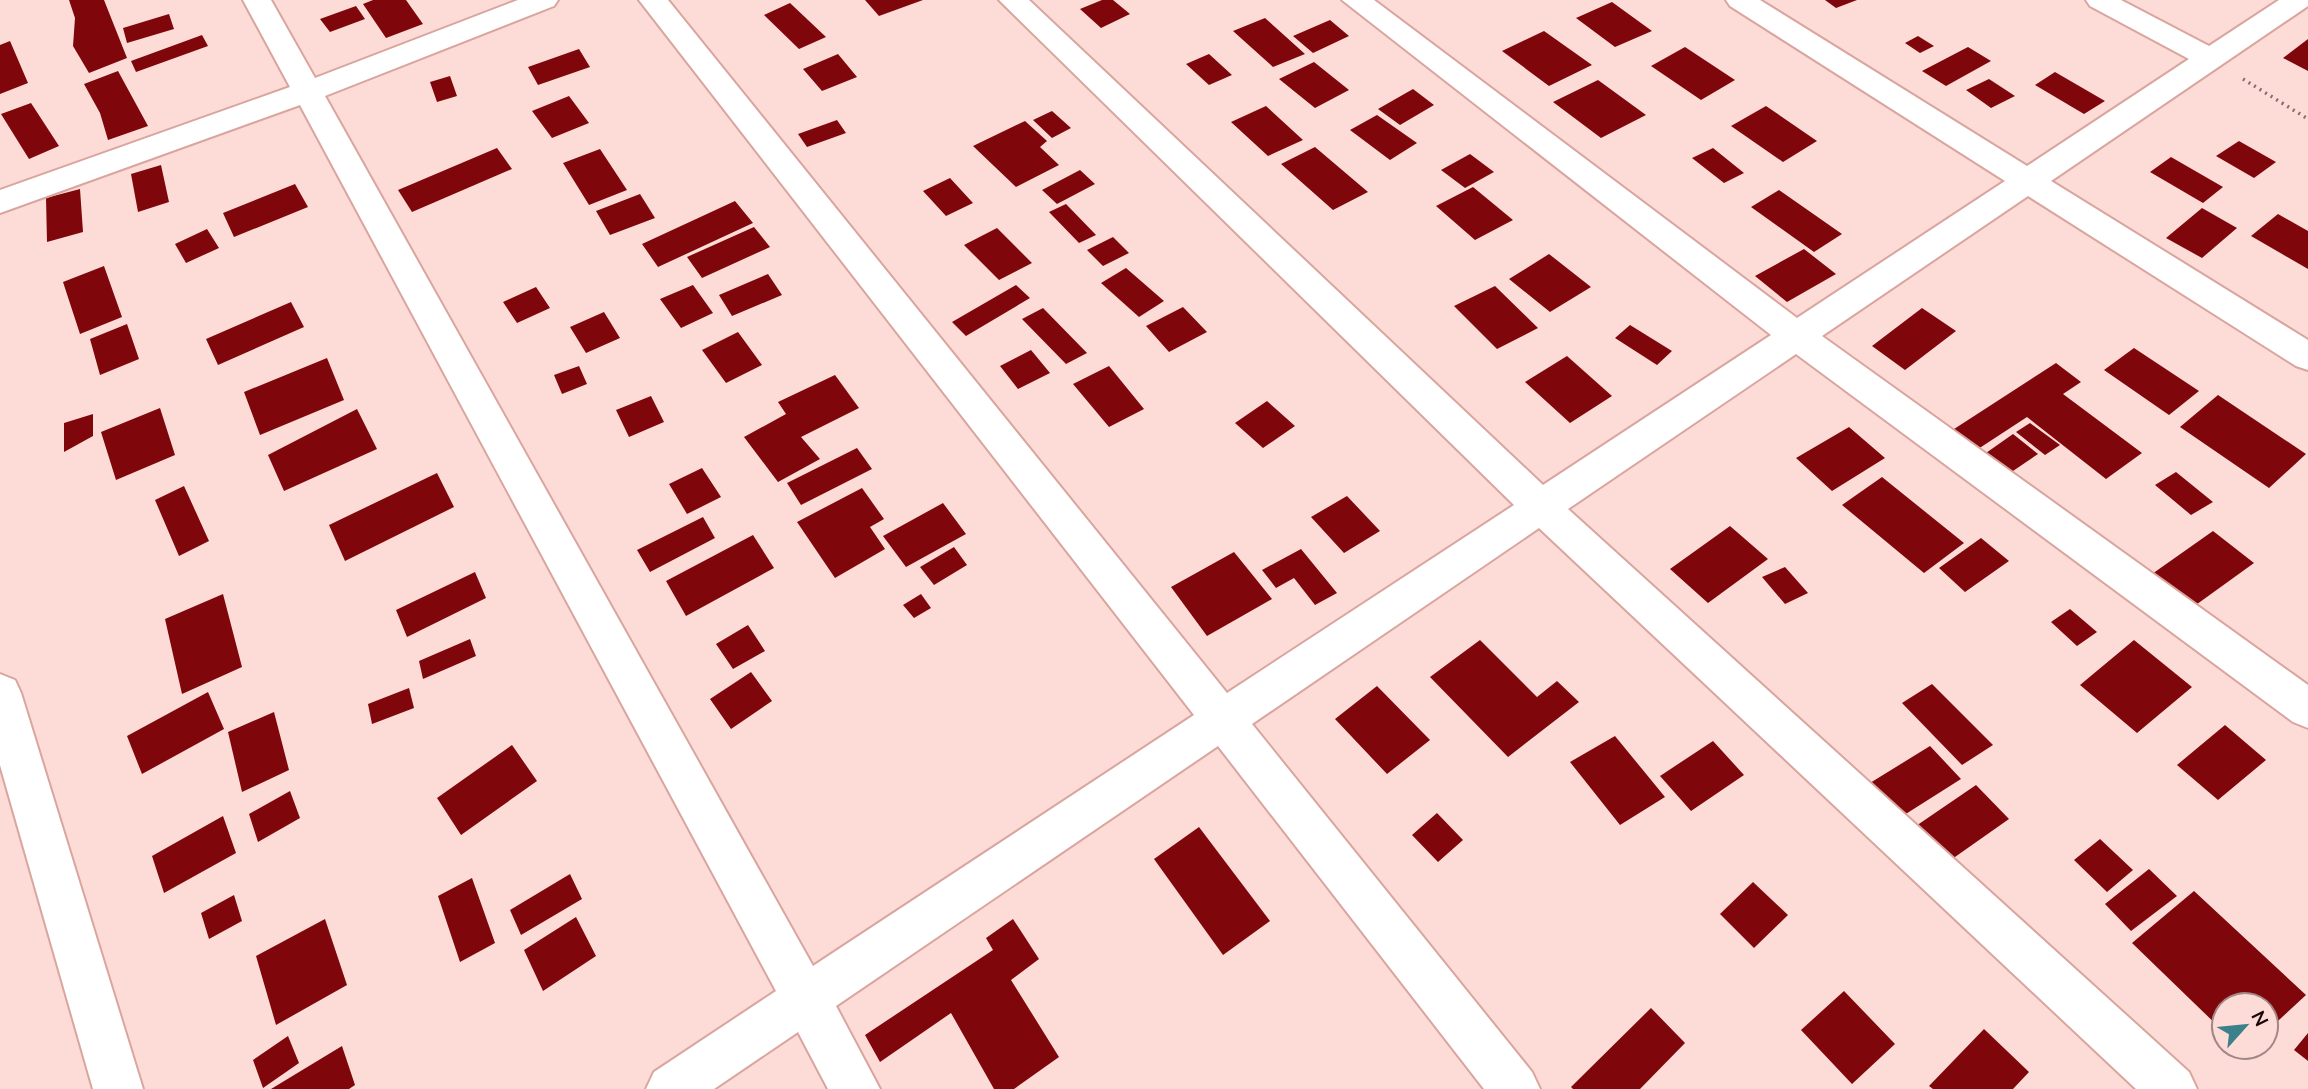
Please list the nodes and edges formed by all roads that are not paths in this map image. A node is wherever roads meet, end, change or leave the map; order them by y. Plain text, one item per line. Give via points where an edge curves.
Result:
1 (257, 0) edge
2 (544, 0) edge
3 (653, 0) edge
4 (1013, 0) edge
5 (1356, 0) edge
6 (1740, 0) edge
7 (2101, 0) edge
8 (2298, 0) edge
9 (2211, 59) junction
10 (309, 92) junction
11 (2028, 181) junction
12 (0, 202) edge
13 (1797, 336) junction
14 (2308, 357) edge
15 (1541, 507) junction
16 (0, 693) edge
17 (2308, 709) edge
18 (1222, 721) junction
19 (804, 1000) junction
20 (118, 1089) edge
21 (671, 1089) edge
22 (855, 1089) edge
23 (1515, 1089) edge
24 (2172, 1089) edge

1 - 10 street
2 - 10 street
3 - 18 street
4 - 15 street
5 - 13 street
6 - 11 street
7 - 9 street
8 - 9 street
9 - 11 street
10 - 12 street
10 - 19 street
11 - 13 street
11 - 14 street
13 - 15 street
13 - 17 street
15 - 18 street
15 - 24 street
16 - 20 street
18 - 19 street
18 - 23 street
19 - 21 street
19 - 22 street

